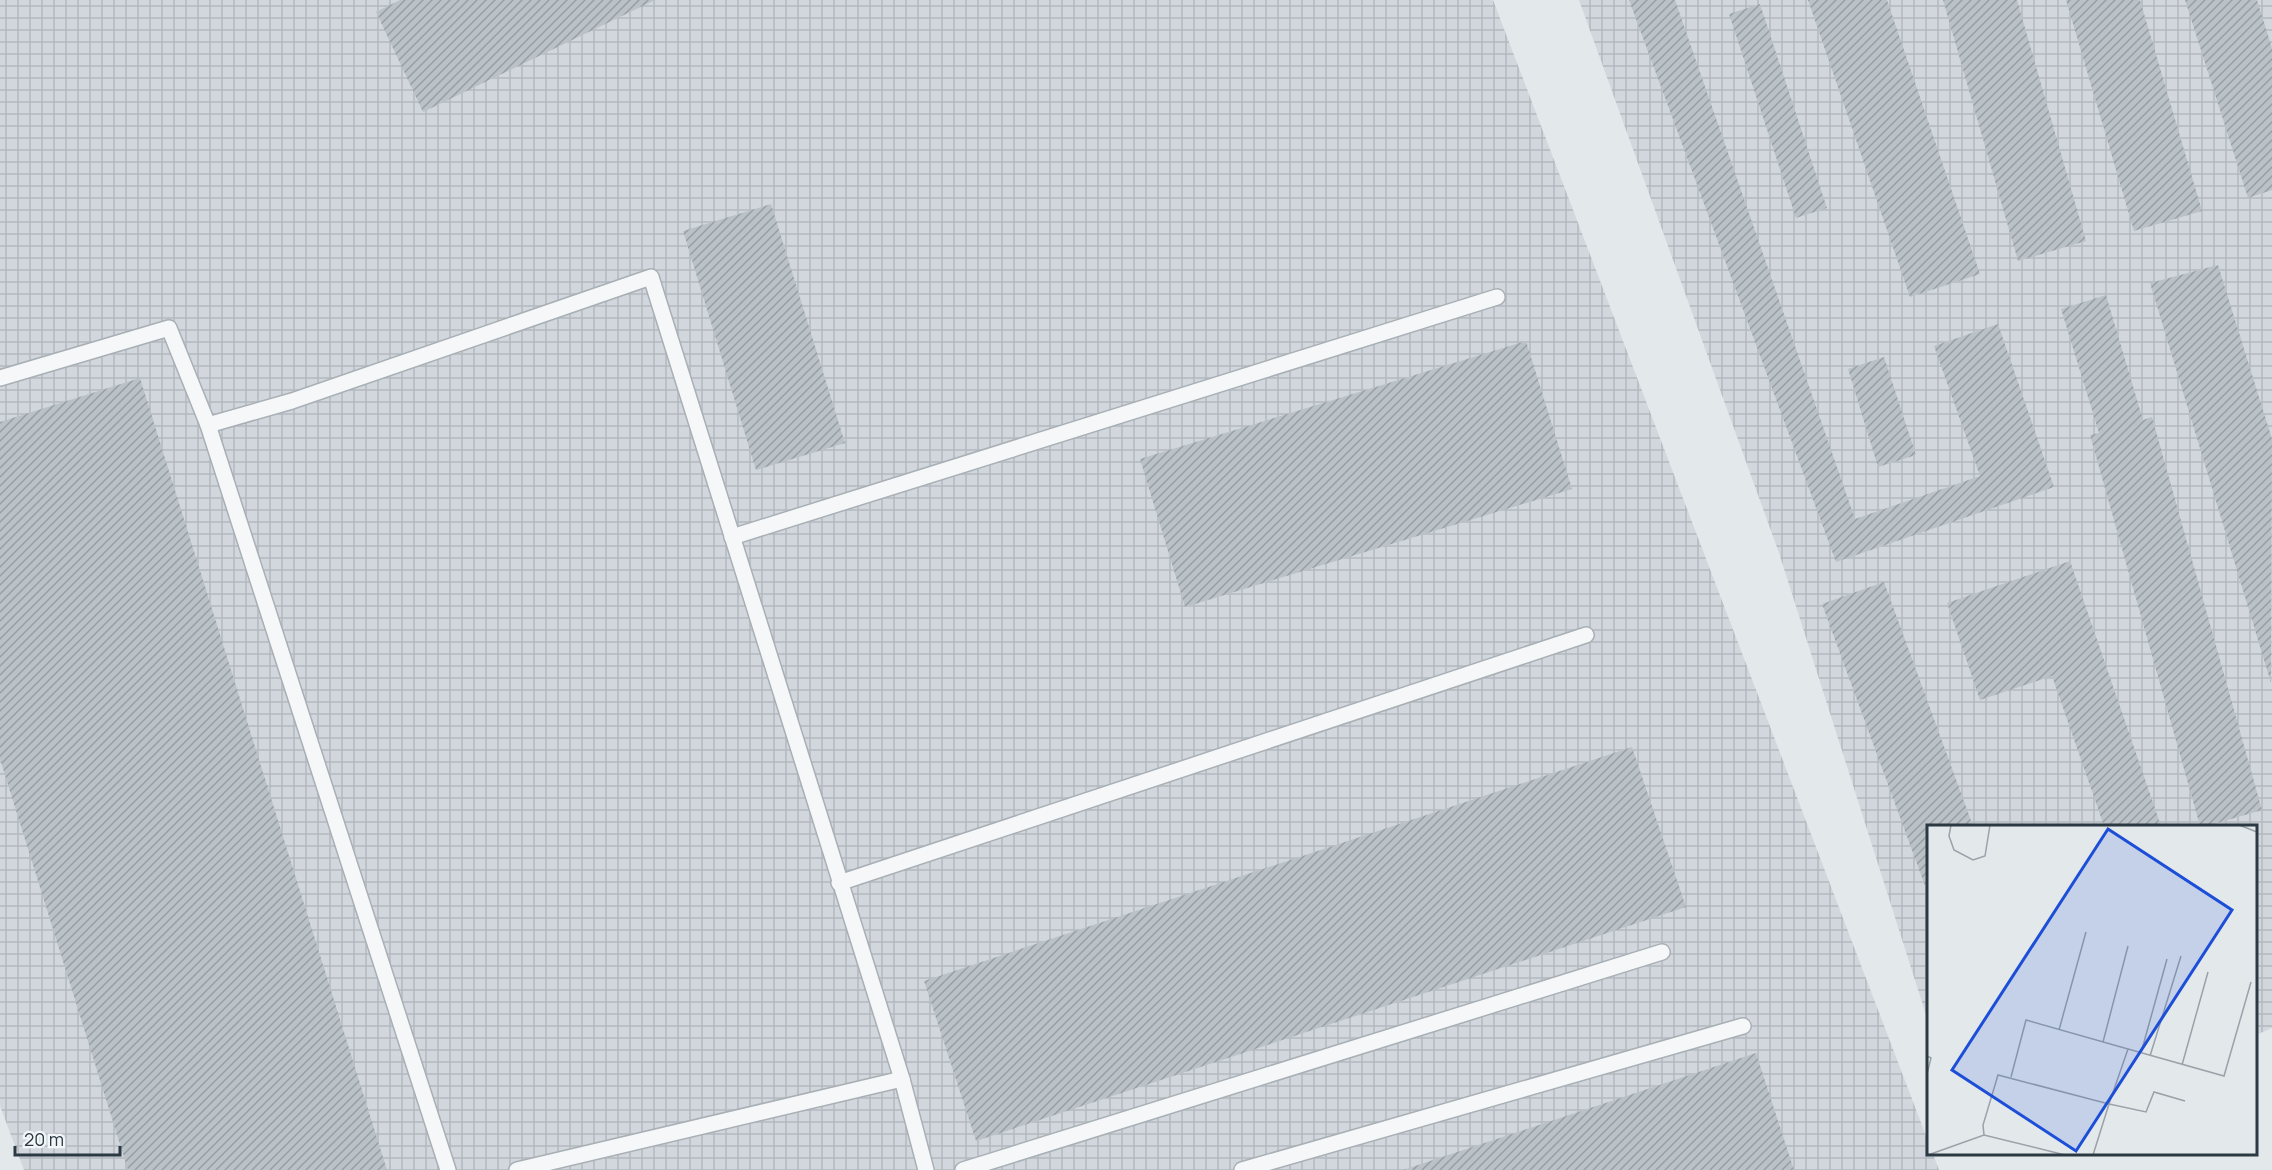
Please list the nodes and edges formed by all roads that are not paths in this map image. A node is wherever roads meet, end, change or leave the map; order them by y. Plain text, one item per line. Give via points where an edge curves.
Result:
1 (1497, 297) dead end
2 (0, 378) edge
3 (208, 425) junction
4 (732, 537) junction
5 (1586, 635) dead end
6 (839, 883) junction
7 (1662, 952) dead end
8 (1743, 1026) dead end
9 (902, 1079) junction
10 (448, 1170) edge
11 (517, 1170) edge
12 (926, 1170) edge
13 (963, 1170) edge
14 (1242, 1170) edge

1 - 4 lane
2 - 3 lane via 169,328
3 - 4 lane via 303,397 651,277
3 - 10 lane
4 - 6 lane
5 - 6 lane
6 - 9 lane
7 - 13 lane
8 - 14 lane
9 - 11 lane
9 - 12 lane

